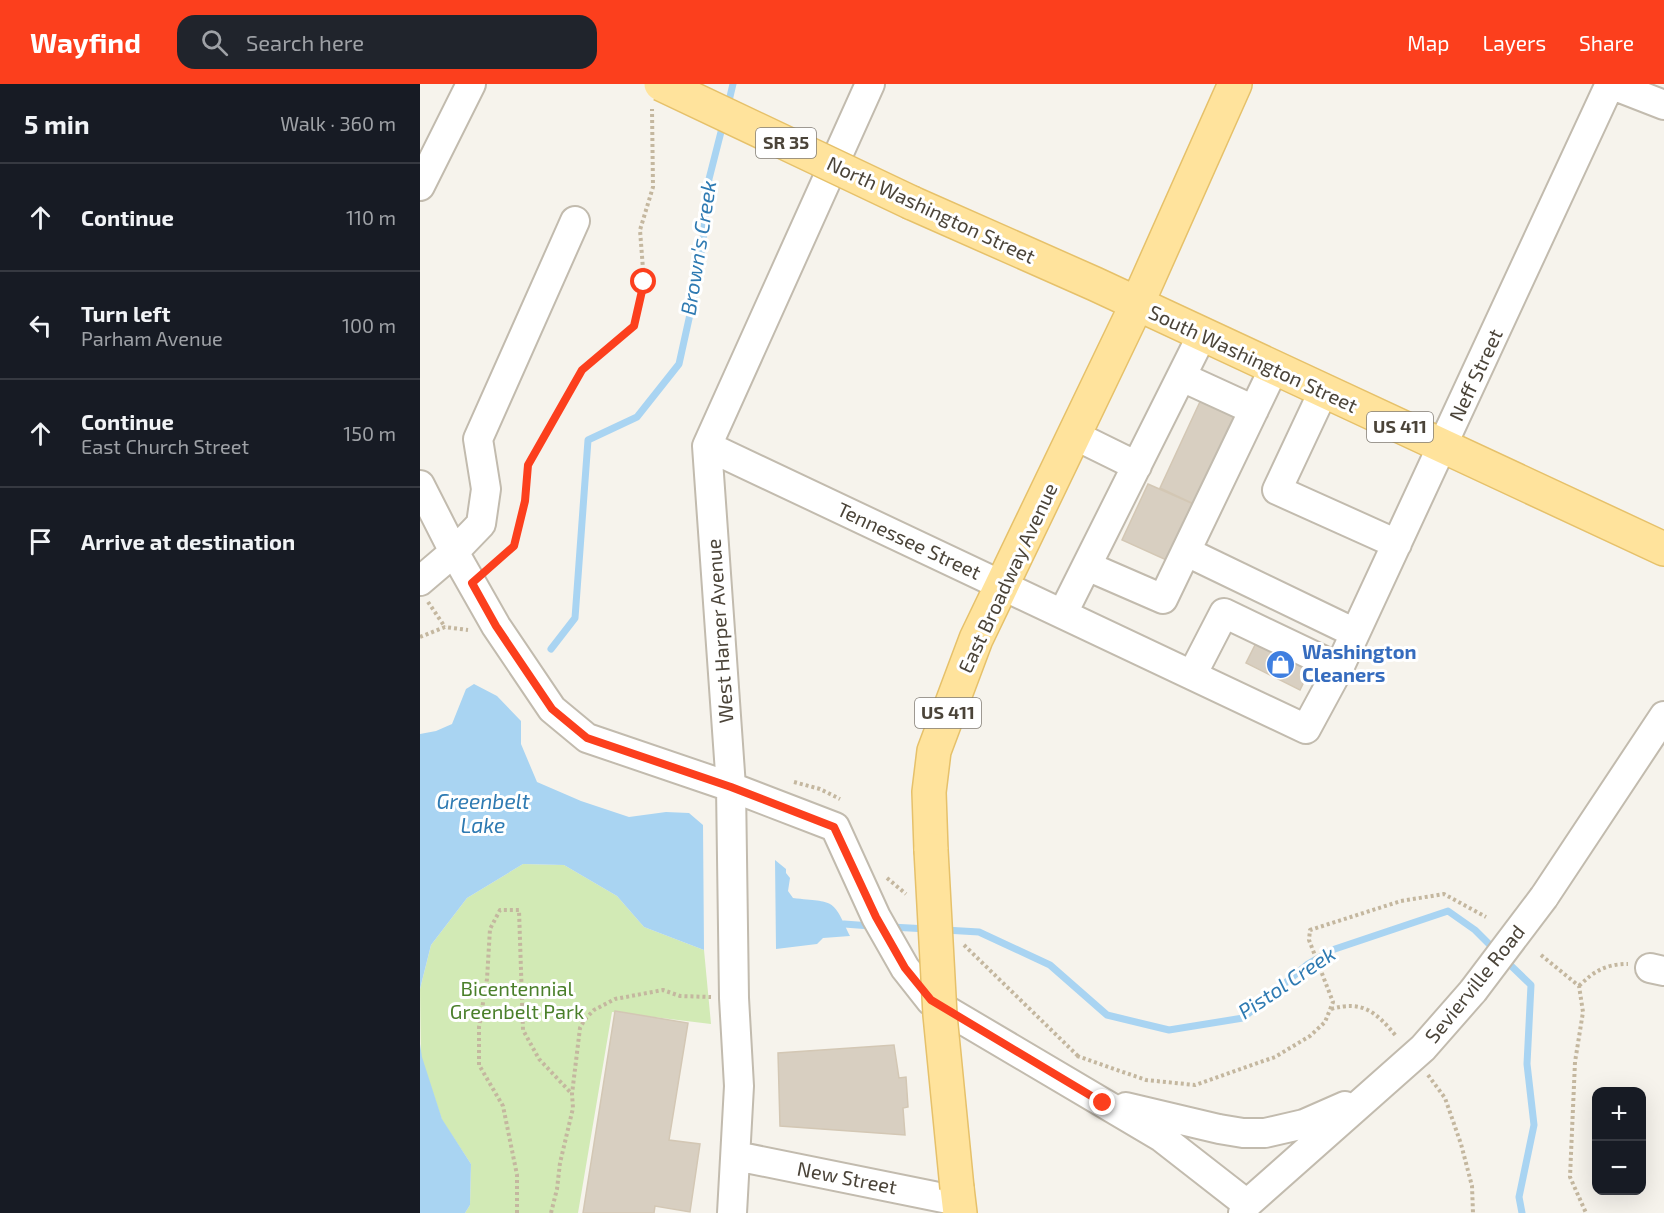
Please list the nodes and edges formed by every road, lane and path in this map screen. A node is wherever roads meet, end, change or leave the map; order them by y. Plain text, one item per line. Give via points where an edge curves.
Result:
1 (471, 84) edge
2 (870, 84) edge
3 (1235, 84) edge
4 (1610, 84) edge
5 (656, 95) edge
6 (1664, 105) edge
7 (420, 186) edge
8 (575, 221) dead end
9 (1137, 304) junction
10 (1202, 335) junction
11 (1274, 368) junction
12 (1182, 377) junction
13 (1323, 392) junction
14 (1254, 410) junction
15 (1074, 435) junction
16 (707, 446) junction
17 (1442, 447) junction
18 (1137, 466) junction
19 (420, 485) edge
20 (1397, 544) junction
21 (1664, 549) edge
22 (454, 552) junction
23 (1187, 552) junction
24 (1087, 566) junction
25 (472, 583) junction
26 (1002, 584) junction
27 (422, 589) edge
28 (1063, 613) junction
29 (496, 626) junction
30 (445, 627) junction
31 (1355, 633) junction
32 (420, 637) edge
33 (1339, 668) junction
34 (1192, 675) junction
35 (1664, 716) edge
36 (1306, 729) joint
37 (788, 780) dead end
38 (731, 787) junction
39 (846, 803) dead end
40 (884, 876) dead end
41 (888, 885) dead end
42 (1486, 916) dead end
43 (1540, 955) dead end
44 (981, 961) dead end
45 (1657, 969) edge
46 (1579, 986) junction
47 (734, 998) junction
48 (1330, 1009) junction
49 (1396, 1036) dead end
50 (1062, 1051) dead end
51 (1077, 1056) junction
52 (1428, 1074) dead end
53 (572, 1094) junction
54 (1371, 1094) junction
55 (1103, 1103) junction
56 (736, 1156) junction
57 (958, 1200) edge
58 (1245, 1208) edge
59 (517, 1213) edge
60 (551, 1213) edge
61 (732, 1213) edge
62 (1473, 1213) edge
63 (1586, 1213) edge

1 - 7 street
2 - 16 street, West Harper Avenue
3 - 9 main road, East Broadway Avenue
4 - 6 street
4 - 17 street, Neff Street
5 - 9 main road, North Washington Street / SR 35, bridge
5 - 25 path via 653,187 640,230 644,282 634,326 582,370 528,465 525,501 514,546
8 - 22 street via 478,440 486,489 481,524
9 - 10 main road, South Washington Street / US 411
9 - 15 main road, East Broadway Avenue / US 411
10 - 11 main road, South Washington Street / US 411
10 - 12 street
11 - 13 main road, South Washington Street / US 411
11 - 14 street
12 - 14 street
12 - 18 street
13 - 17 main road, South Washington Street / US 411
13 - 20 street via 1277,490
14 - 23 street
15 - 18 street
15 - 26 main road, East Broadway Avenue / US 411
16 - 26 street, Tennessee Street
16 - 38 street, West Harper Avenue
17 - 20 street, Neff Street
17 - 21 main road, South Washington Street / US 411
18 - 24 street
19 - 22 street
20 - 31 street, Neff Street
22 - 25 street
22 - 27 street
23 - 24 street via 1163,599
23 - 31 street
24 - 28 street
25 - 29 street
26 - 28 street, Tennessee Street
26 - 57 main road, East Broadway Avenue / US 411, bridge via 976,639 934,751 929,792 940,1015
27 - 30 path
28 - 34 street, Tennessee Street
29 - 30 path via 483,632
29 - 38 street via 552,709 587,738
30 - 32 path
31 - 33 street, Neff Street
33 - 34 street via 1224,613
33 - 36 street, Neff Street
34 - 36 street, Tennessee Street
35 - 54 street, Sevierville Road, bridge via 1544,897 1473,991 1423,1048
37 - 39 path via 820,789
38 - 47 street, West Harper Avenue
38 - 55 street via 834,827 876,917 905,968 931,1000
40 - 41 path
42 - 48 path via 1444,894 1401,901 1310,930 1309,940 1333,1002
43 - 46 path
44 - 51 path
45 - 46 path via 1613,964 1590,975
46 - 63 path via 1582,1012 1575,1062 1570,1176
47 - 53 path via 680,996 663,990 615,999 594,1010 580,1028
47 - 56 street, West Harper Avenue via 739,1086
48 - 49 path via 1347,1005 1372,1011
48 - 51 path via 1325,1022 1310,1036 1275,1057 1195,1085 1146,1080
50 - 51 path
52 - 62 path via 1445,1098 1461,1144 1472,1186
53 - 59 path via 539,1059 523,1030 519,910 500,910 490,929 479,1027 479,1065 503,1106 517,1175
53 - 60 path via 573,1108
54 - 55 street via 1304,1124 1265,1133 1219,1129
54 - 58 street, Sevierville Road
55 - 58 street via 1161,1137
56 - 57 street, New Street
56 - 61 street, West Harper Avenue

